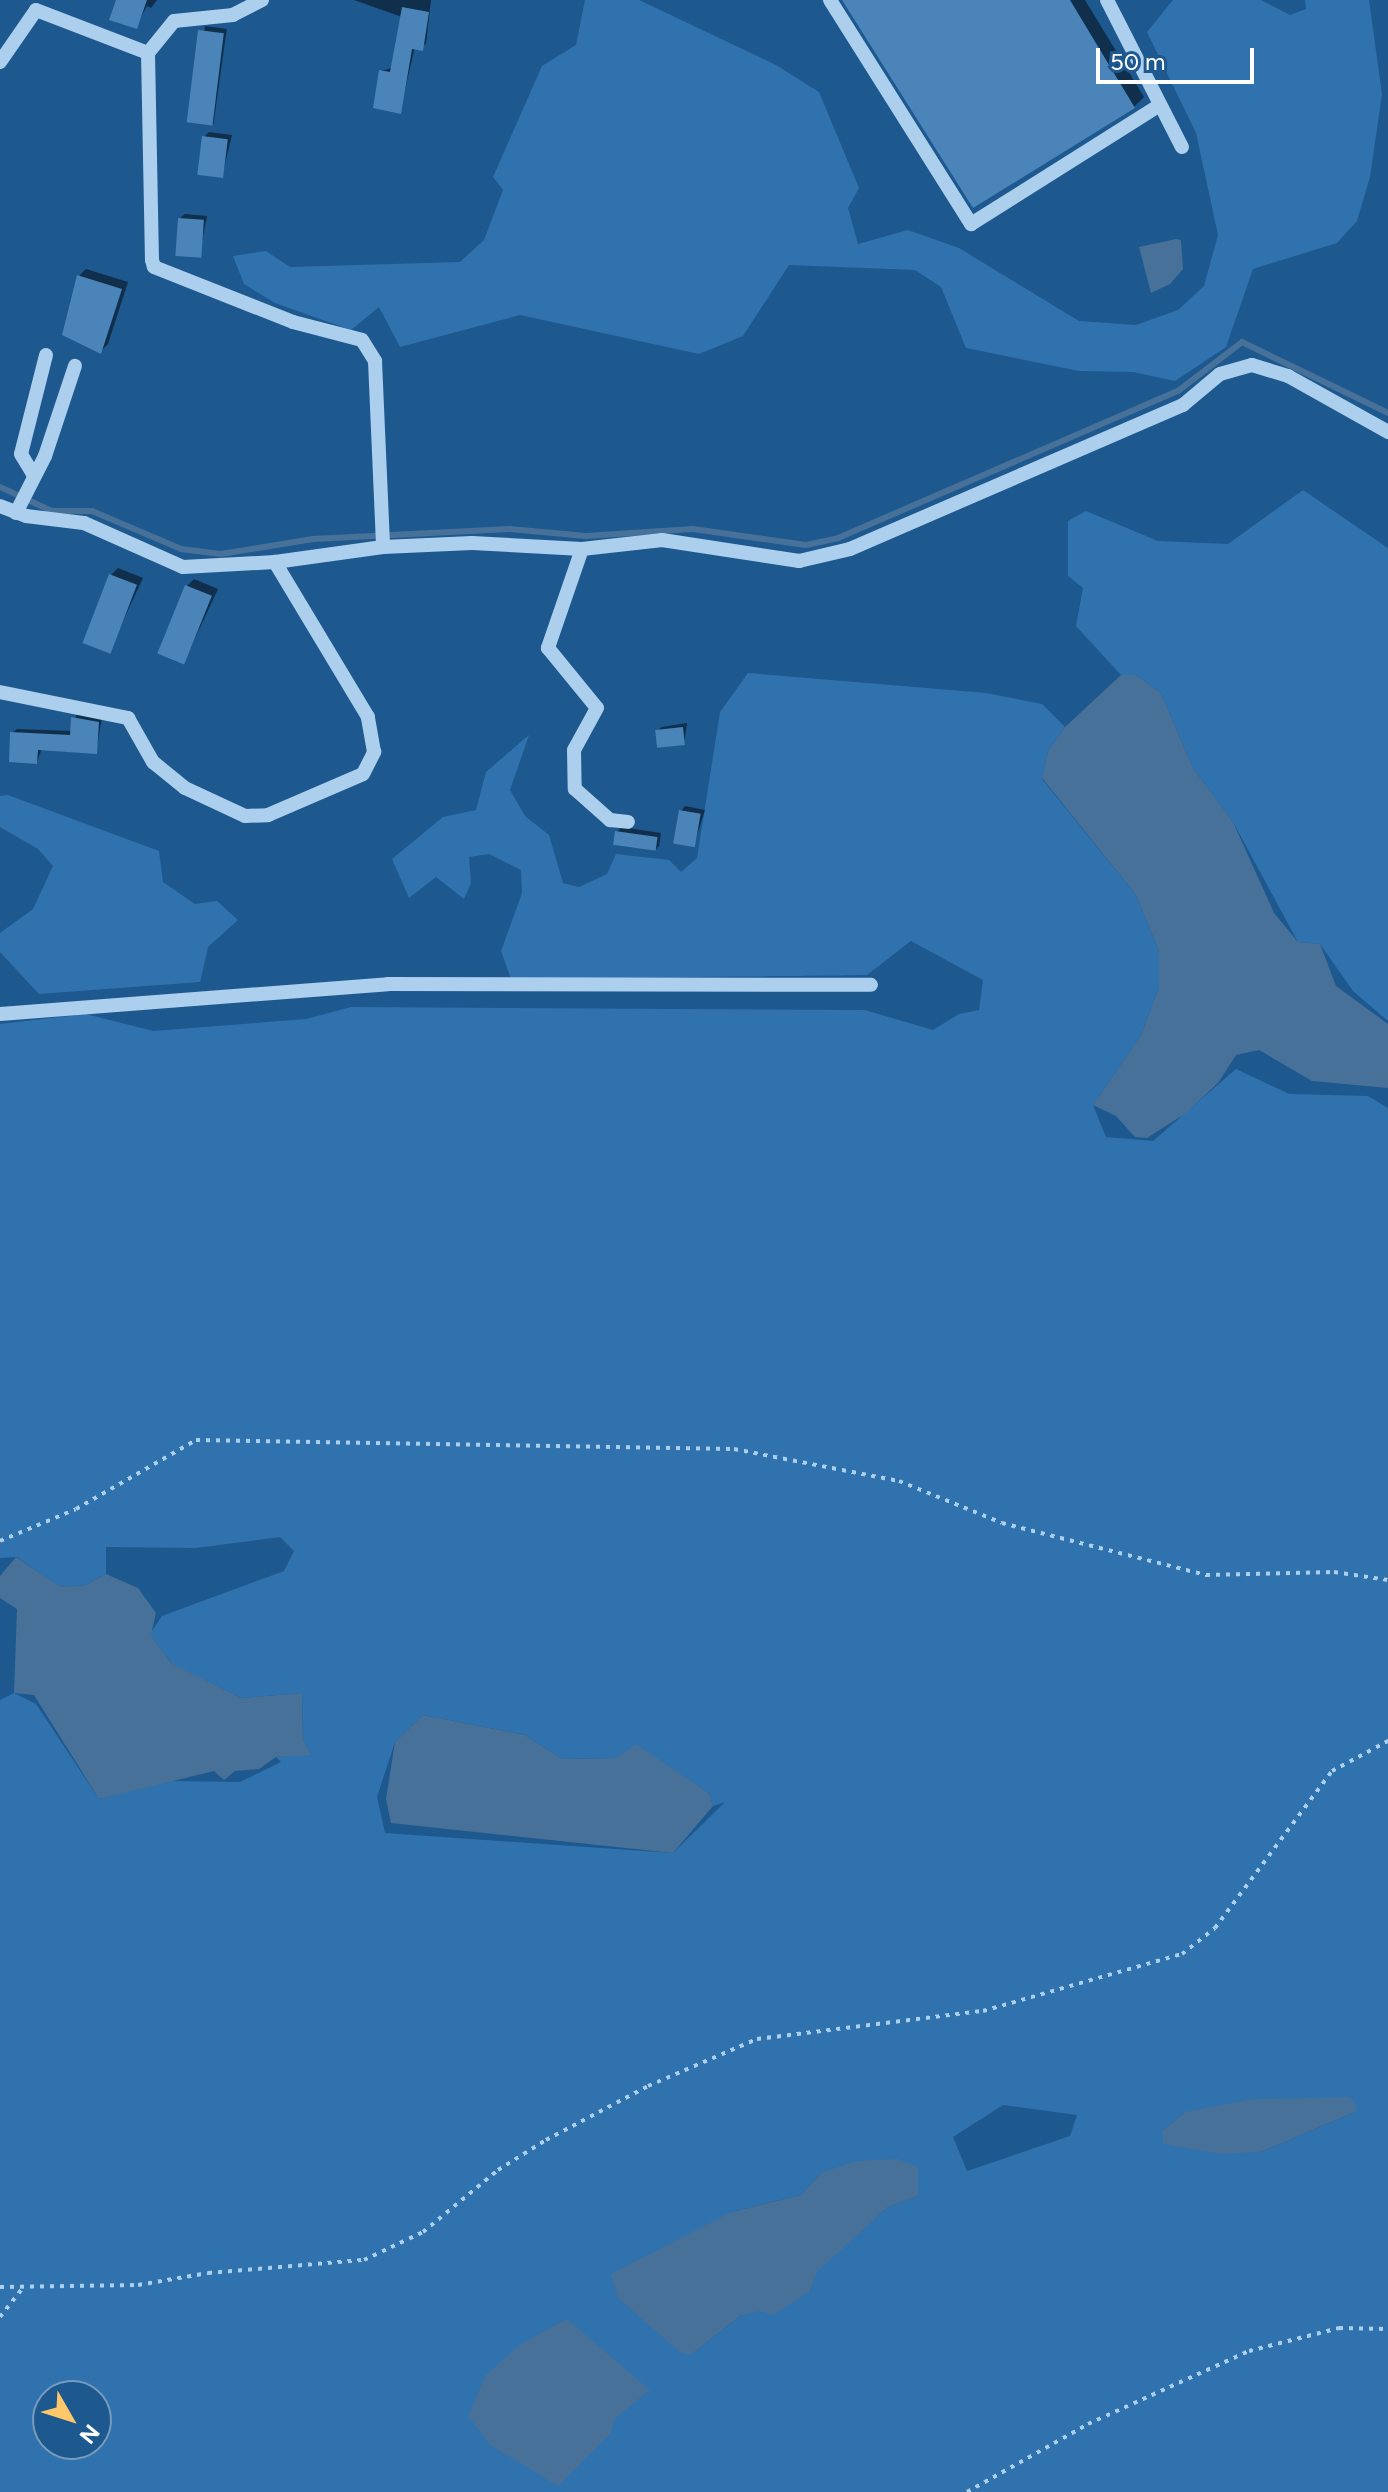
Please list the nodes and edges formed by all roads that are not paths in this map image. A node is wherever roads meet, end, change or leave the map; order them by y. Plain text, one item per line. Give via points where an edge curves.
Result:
1 (262, 0) edge
2 (830, 0) edge
3 (1107, 0) edge
4 (35, 5) edge
5 (148, 53) junction
6 (0, 62) edge
7 (1160, 105) junction
8 (1182, 147) dead end
9 (46, 355) dead end
10 (75, 366) dead end
11 (1388, 432) edge
12 (33, 474) junction
13 (0, 506) edge
14 (17, 510) junction
15 (382, 544) junction
16 (582, 549) junction
17 (275, 562) junction
18 (0, 692) edge
19 (628, 822) dead end
20 (871, 985) dead end
21 (0, 1014) edge

1 - 5 street via 233,15 174,21
2 - 7 street via 971,224
3 - 7 street
4 - 5 street
4 - 6 street
5 - 15 street via 154,267 293,322 362,340 375,361
7 - 8 street
9 - 12 street via 21,454
10 - 12 street via 45,456
11 - 16 street via 1288,376 1252,365 1220,374 1183,405 850,549 799,561 662,540
12 - 14 street
13 - 14 street
14 - 17 street via 84,523 183,567
15 - 16 street
15 - 17 street
16 - 19 street via 548,648 597,708 574,750 575,789 610,820
17 - 18 street via 368,717 374,752 363,774 268,815 245,816 185,788 153,762 128,718
20 - 21 street via 388,984

